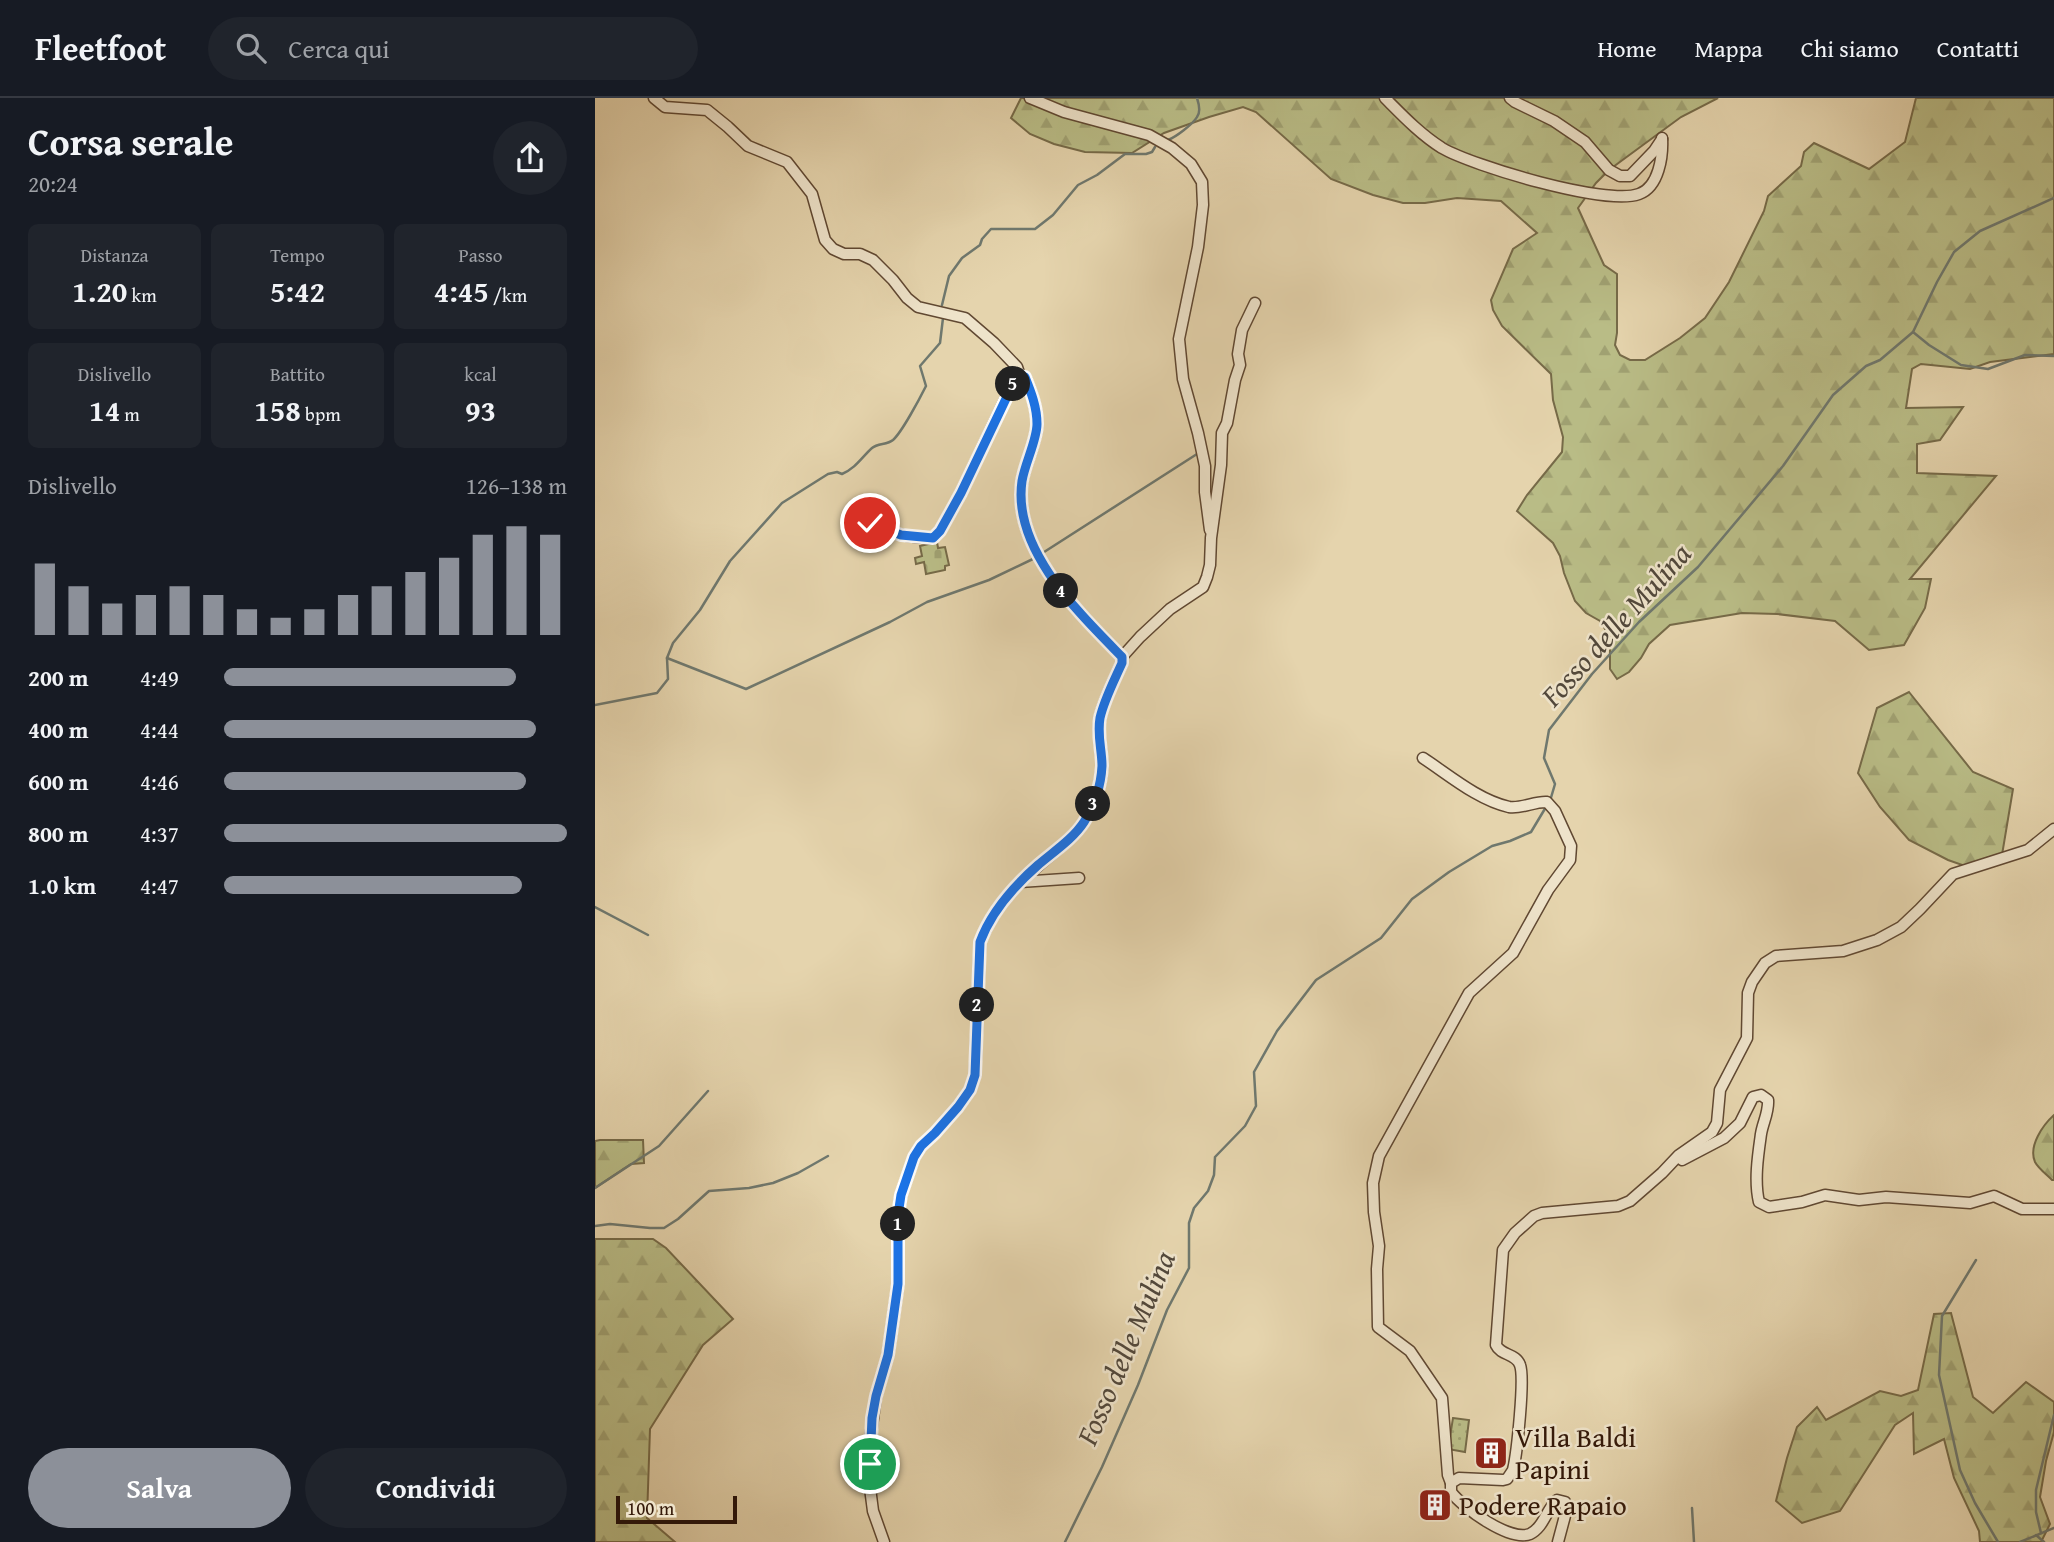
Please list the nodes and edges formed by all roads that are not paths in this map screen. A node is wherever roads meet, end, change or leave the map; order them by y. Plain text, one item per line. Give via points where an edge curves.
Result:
1 (653, 98) edge
2 (1030, 98) edge
3 (1385, 98) edge
4 (1510, 98) edge
5 (1255, 303) dead end
6 (1020, 376) junction
7 (863, 517) dead end
8 (1212, 537) junction
9 (1122, 657) junction
10 (1423, 758) dead end
11 (2054, 829) edge
12 (1079, 878) dead end
13 (1020, 882) junction
14 (1662, 1174) junction
15 (2054, 1209) edge
16 (1451, 1483) junction
17 (884, 1542) edge
18 (1558, 1542) edge

1 - 6 street via 664,107 707,110 748,146 787,162 812,194 825,240 833,249 873,260 918,307 965,318 1009,359
2 - 8 street via 1149,135 1191,164 1202,182 1198,247 1179,340 1183,379 1205,466
3 - 4 street via 1440,147 1532,181 1619,197 1640,194 1652,183 1660,165 1662,138 1638,169 1630,176 1620,176 1585,142
5 - 8 street via 1242,330 1240,365 1222,433
6 - 7 street via 933,538 901,535
6 - 9 street via 1025,377 1034,399 1037,426 1022,482 1021,510 1047,570 1071,604
8 - 9 street via 1203,587 1170,609
9 - 13 street via 1100,719 1102,764 1094,802 1084,823
10 - 16 street via 1494,802 1512,808 1547,802 1572,854 1513,953 1469,993 1379,1156 1373,1183 1379,1246 1378,1327 1410,1351 1442,1398
11 - 14 street via 2028,850 1953,874 1901,927 1877,940 1843,951 1776,956 1765,963 1748,993 1747,1038 1720,1090 1717,1123
12 - 13 street
13 - 17 street via 986,926 980,942 975,1075 970,1090 921,1146 901,1195 898,1284 870,1440 873,1510
14 - 15 street via 1724,1138 1740,1123 1753,1097 1761,1095 1769,1107 1756,1189 1759,1202 1769,1207 1825,1195 1970,1203 1994,1196 2022,1209
14 - 16 street via 1618,1206 1534,1216 1503,1250 1496,1345 1519,1362 1522,1380 1513,1470 1507,1479 1459,1478
16 - 18 street via 1457,1500 1512,1536 1528,1535 1557,1500 1565,1502

